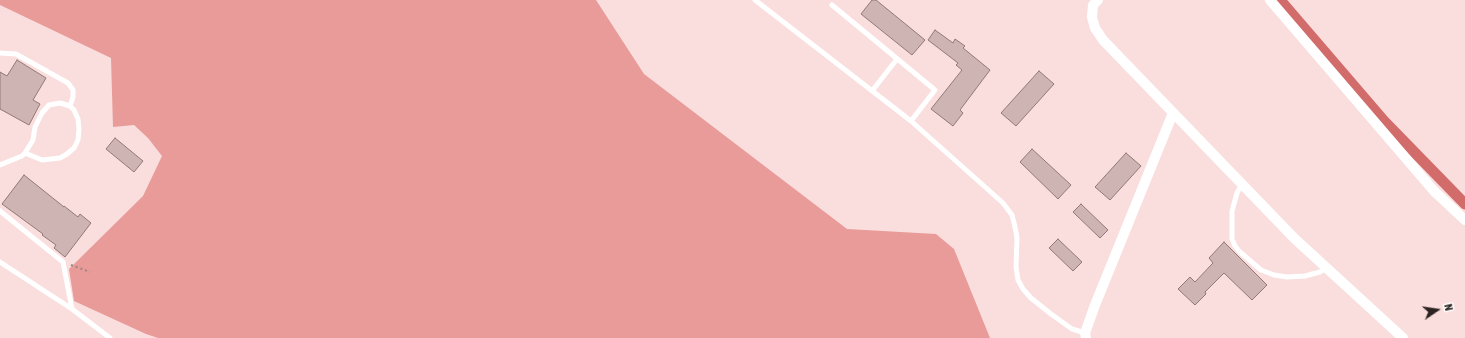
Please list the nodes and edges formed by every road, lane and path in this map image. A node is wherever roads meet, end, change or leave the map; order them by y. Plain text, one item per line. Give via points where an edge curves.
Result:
1 (755, 0) edge
2 (1098, 0) edge
3 (1270, 0) edge
4 (832, 5) dead end
5 (0, 53) edge
6 (897, 59) junction
7 (872, 91) junction
8 (70, 106) junction
9 (1173, 113) junction
10 (911, 121) junction
11 (25, 153) junction
12 (0, 165) edge
13 (1242, 184) junction
14 (0, 211) edge
15 (1465, 220) edge
16 (0, 262) edge
17 (63, 262) junction
18 (1327, 268) junction
19 (90, 272) dead end
20 (72, 309) junction
21 (1086, 336) edge
22 (110, 338) edge
23 (1403, 338) edge

1 - 7 lane
2 - 9 street via 1093,5 1092,17 1095,28 1103,40
3 - 15 street via 1434,191
4 - 6 lane
5 - 8 lane via 16,54 68,83 73,90
6 - 7 lane
6 - 10 lane via 935,90
7 - 10 lane
8 - 11 lane via 60,103 49,105 42,113 35,127 33,140
8 - 11 lane via 78,119 79,129 74,148 60,158 52,159 42,160
9 - 13 street
9 - 21 street
10 - 21 lane via 1010,210 1017,238 1016,268 1023,289 1051,314
11 - 12 lane
13 - 18 street
13 - 18 lane via 1232,211 1232,239 1240,252 1261,270 1274,275 1305,276
14 - 17 lane
16 - 20 lane
17 - 19 path
17 - 20 lane
18 - 23 street
20 - 22 lane

